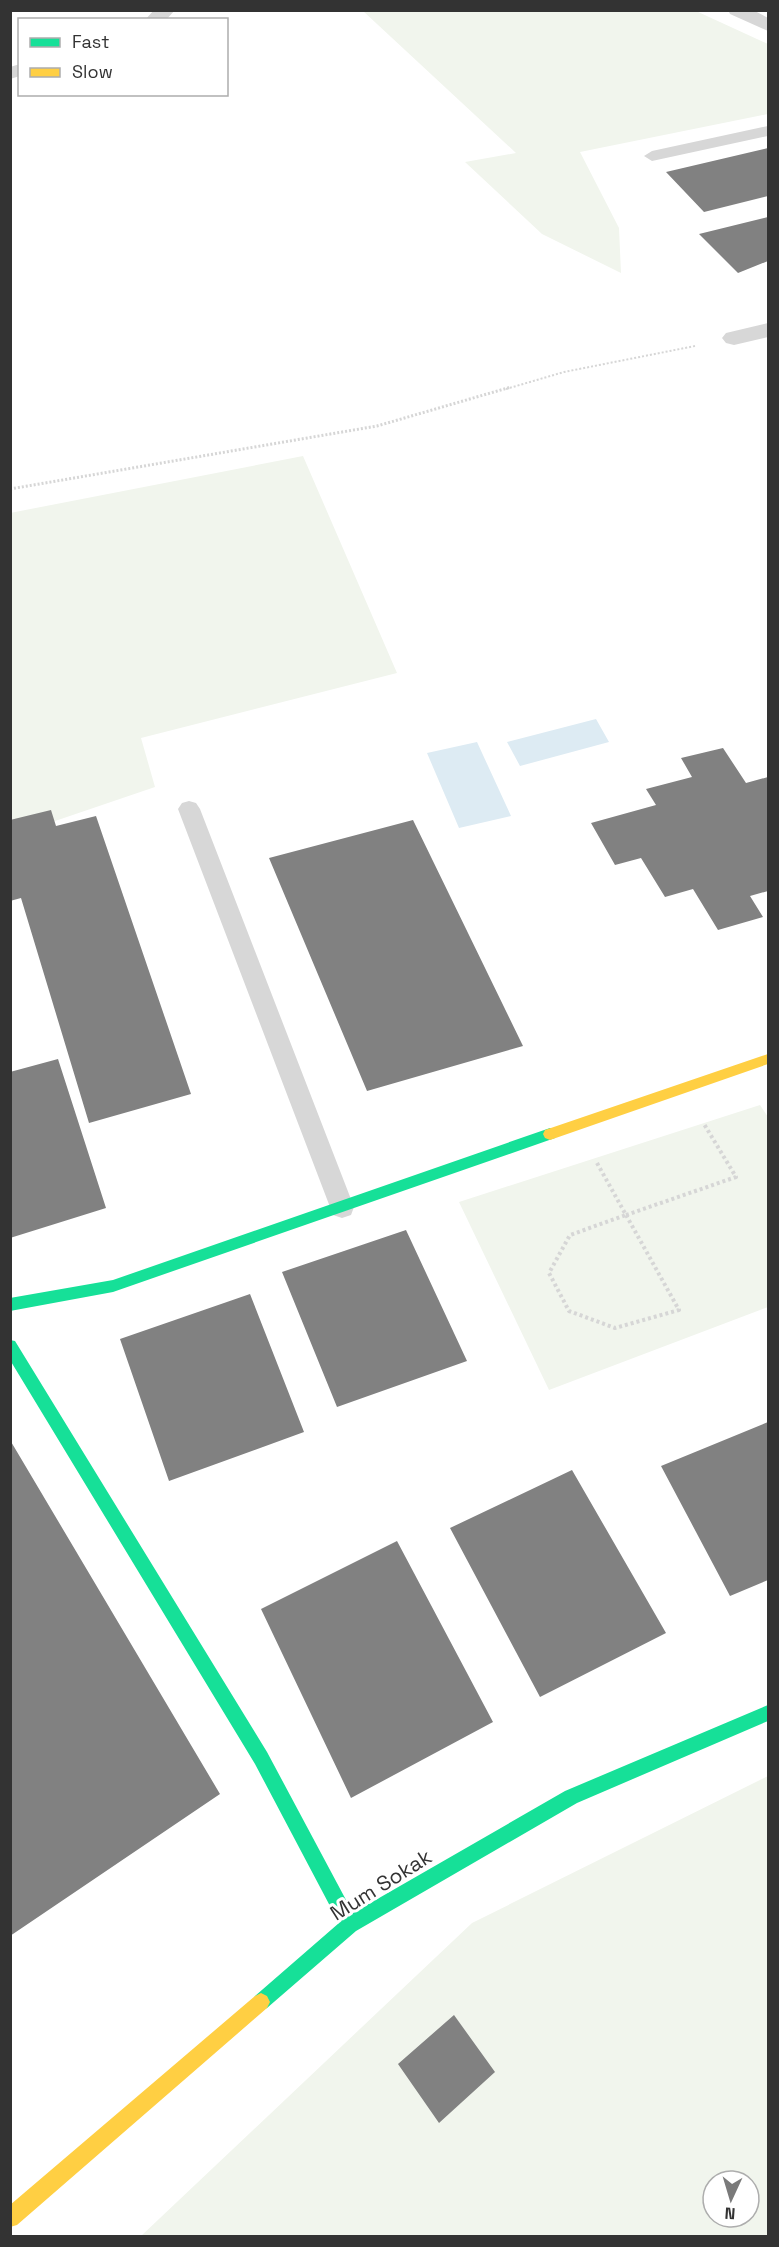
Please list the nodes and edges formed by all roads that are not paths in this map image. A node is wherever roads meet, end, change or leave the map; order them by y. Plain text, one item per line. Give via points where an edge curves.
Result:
1 (736, 10) edge
2 (768, 25) edge
3 (768, 131) edge
4 (652, 156) dead end
5 (768, 330) edge
6 (734, 338) road end
7 (189, 809) dead end
8 (768, 1059) edge
9 (342, 1206) junction
10 (10, 1305) edge
11 (10, 1346) edge
12 (768, 1713) edge
13 (350, 1925) junction
14 (10, 2218) edge

1 - 2 street
3 - 4 lane
5 - 6 street
7 - 9 lane
8 - 9 street
9 - 10 street via 113,1286
11 - 13 street via 261,1758
12 - 13 street, Mum Sokak via 571,1797
13 - 14 street, Mum Sokak

